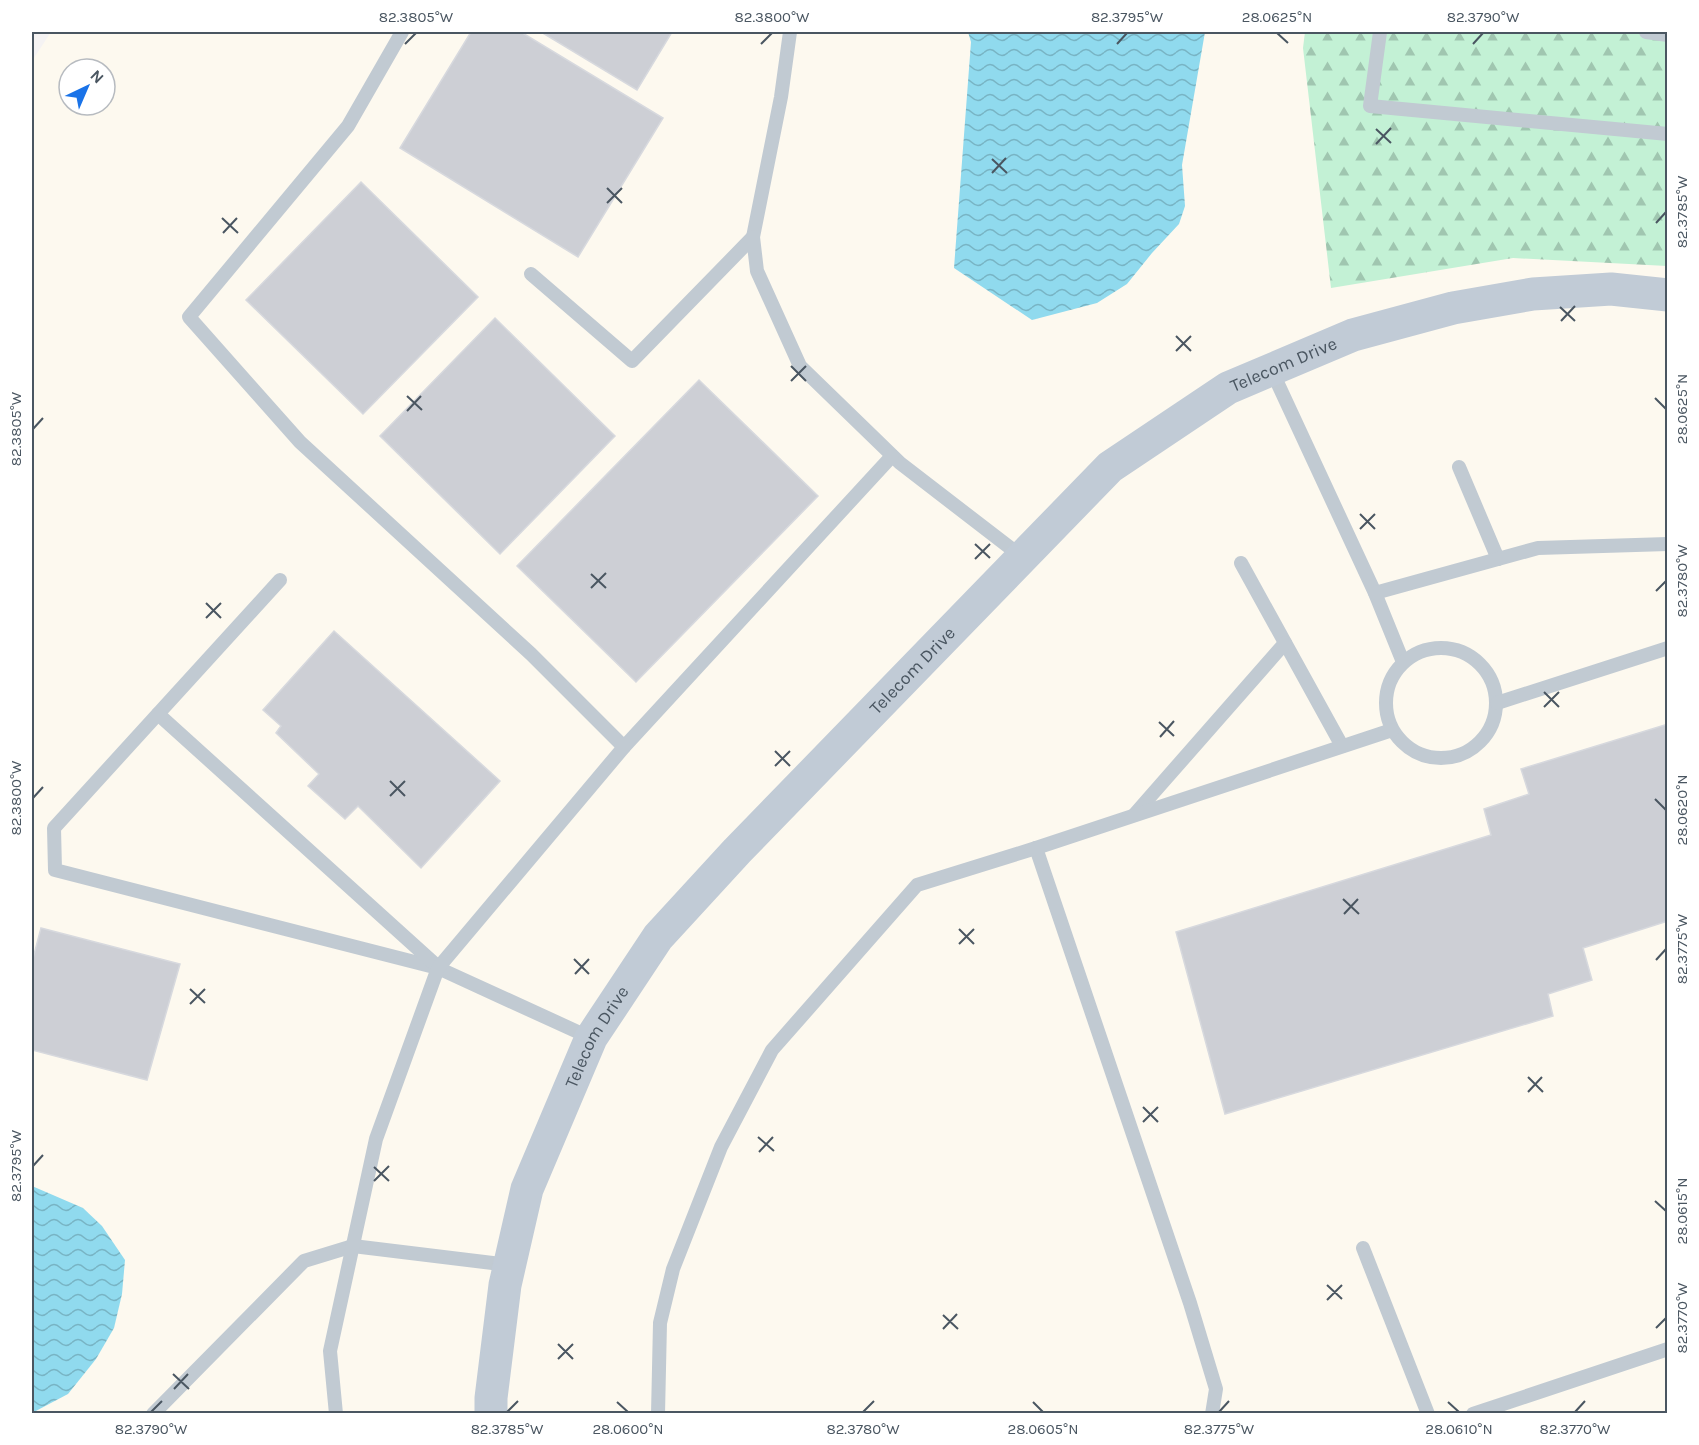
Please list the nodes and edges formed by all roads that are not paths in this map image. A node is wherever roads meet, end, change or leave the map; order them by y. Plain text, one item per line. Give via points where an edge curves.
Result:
1 (402, 32) edge
2 (790, 32) edge
3 (1380, 32) edge
4 (1646, 32) edge
5 (1668, 35) edge
6 (1668, 134) edge
7 (753, 237) junction
8 (531, 274) dead end
9 (1668, 295) edge
10 (1271, 369) junction
11 (892, 456) junction
12 (1459, 467) dead end
13 (1668, 544) edge
14 (1022, 556) junction
15 (1498, 559) junction
16 (1241, 563) dead end
17 (280, 580) dead end
18 (1376, 593) junction
19 (1285, 643) junction
20 (1668, 648) edge
21 (1403, 662) junction
22 (1497, 703) junction
23 (158, 714) junction
24 (1392, 730) junction
25 (1342, 746) junction
26 (624, 747) junction
27 (1134, 816) junction
28 (1036, 848) junction
29 (438, 968) junction
30 (591, 1038) junction
31 (353, 1246) junction
32 (1364, 1248) dead end
33 (509, 1265) junction
34 (1668, 1349) edge
35 (153, 1413) edge
36 (336, 1413) edge
37 (491, 1413) edge
38 (658, 1413) edge
39 (1212, 1413) edge
40 (1428, 1413) edge
41 (1473, 1413) edge

1 - 26 lane via 348,126 189,317 300,442 531,654
2 - 7 lane
3 - 6 lane via 1370,106
4 - 5 lane
7 - 8 lane via 632,361
7 - 11 lane via 757,271 801,366
9 - 10 street, Telecom Drive via 1611,289 1533,294 1453,308 1353,335
10 - 14 street, Telecom Drive via 1228,388 1110,467
10 - 18 lane
11 - 14 lane
11 - 26 lane
12 - 15 lane
13 - 15 lane via 1538,548
14 - 30 street, Telecom Drive via 658,937
15 - 18 lane
16 - 19 lane
17 - 23 lane
18 - 21 lane
19 - 25 lane
19 - 27 lane
20 - 22 lane
21 - 22 lane via 1418,652 1455,649 1485,669
21 - 24 lane via 1386,694
22 - 24 lane via 1485,737 1472,750 1454,757 1419,754 1403,744
23 - 29 lane
23 - 29 lane via 54,828 55,870
24 - 25 lane
25 - 27 lane
26 - 29 lane
27 - 28 lane
28 - 38 lane via 916,885 772,1050 722,1147 673,1269 660,1323
28 - 39 lane via 1190,1303 1216,1389
29 - 30 lane
29 - 31 lane via 376,1138
30 - 33 street, Telecom Drive via 527,1189
31 - 33 lane
31 - 35 lane via 304,1260
31 - 36 lane via 330,1351
32 - 40 lane
33 - 37 street, Telecom Drive
34 - 41 lane

